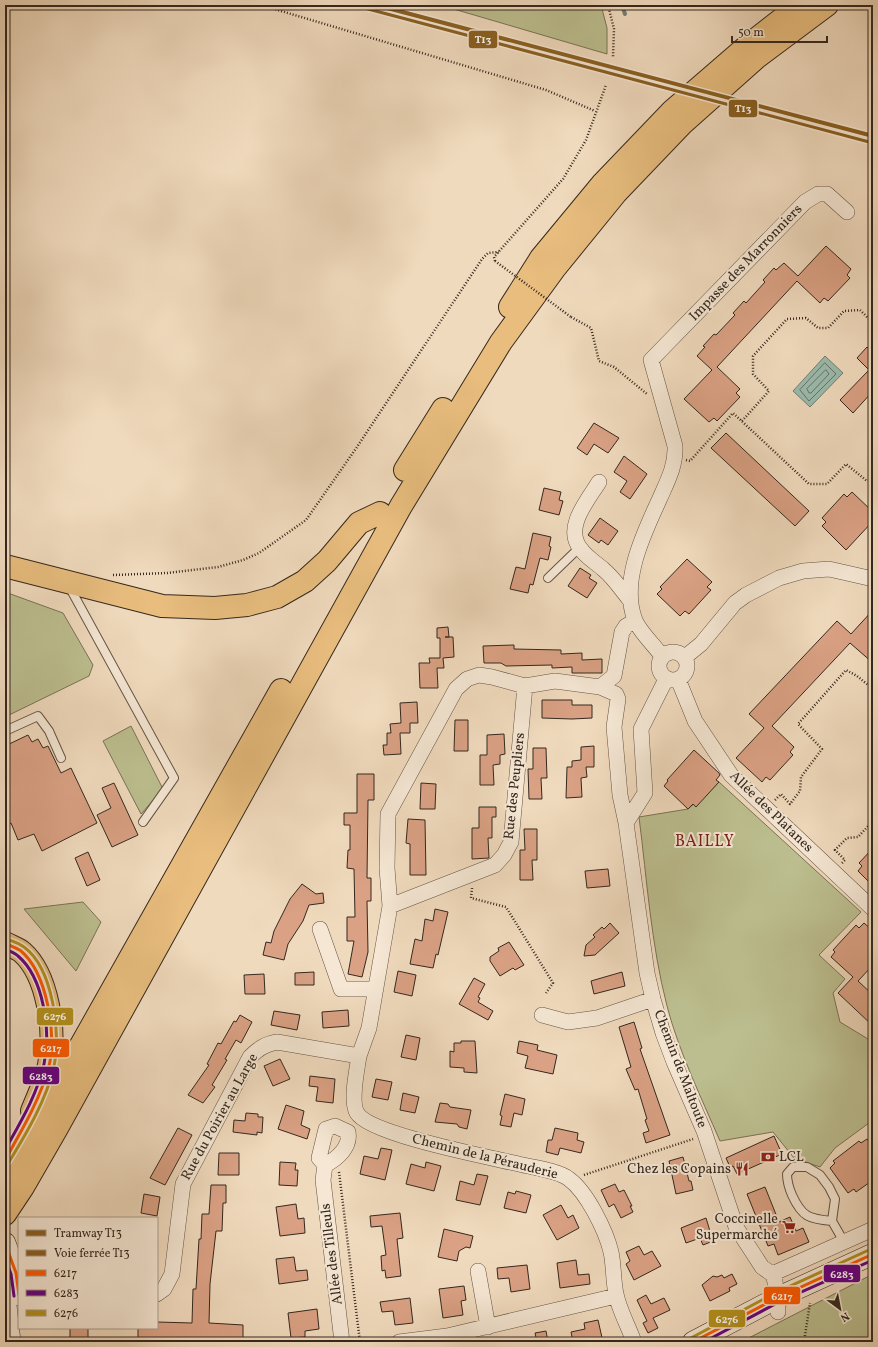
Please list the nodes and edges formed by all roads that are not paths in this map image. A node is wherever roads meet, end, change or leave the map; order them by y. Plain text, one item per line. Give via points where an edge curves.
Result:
1 (800, 5) edge
2 (827, 5) edge
3 (847, 212) dead end
4 (599, 482) dead end
5 (380, 513) junction
6 (579, 548) junction
7 (5, 566) edge
8 (5, 573) edge
9 (548, 578) dead end
10 (873, 578) edge
11 (71, 586) junction
12 (629, 599) junction
13 (635, 621) junction
14 (662, 656) junction
15 (685, 657) junction
16 (673, 679) junction
17 (525, 686) junction
18 (600, 686) junction
19 (5, 731) edge
20 (62, 758) dead end
21 (143, 822) dead end
22 (626, 823) junction
23 (390, 906) junction
24 (873, 909) edge
25 (320, 929) dead end
26 (5, 943) edge
27 (376, 989) junction
28 (653, 999) junction
29 (542, 1015) dead end
30 (359, 1056) junction
31 (5, 1160) edge
32 (330, 1163) road end
33 (5, 1180) edge
34 (5, 1214) edge
35 (832, 1221) junction
36 (873, 1229) edge
37 (844, 1242) junction
38 (8, 1248) edge
39 (873, 1254) edge
40 (797, 1263) junction
41 (873, 1266) edge
42 (478, 1272) dead end
43 (772, 1274) junction
44 (812, 1282) junction
45 (18, 1288) edge
46 (158, 1293) edge
47 (5, 1296) edge
48 (18, 1296) edge
49 (616, 1296) junction
50 (777, 1305) junction
51 (488, 1327) junction
52 (21, 1329) edge
53 (10, 1342) edge
54 (22, 1342) edge
55 (342, 1342) edge
56 (399, 1342) edge
57 (634, 1342) edge
58 (693, 1342) edge
59 (719, 1342) edge

1 - 5 main road via 746,47 672,111 603,183 541,258 429,431
2 - 34 main road via 756,58 683,123 616,193 555,268 501,342 401,506 57,1128
3 - 12 street, Impasse des Marronniers via 827,194 818,194 805,202 650,360 664,404 676,458 640,548
4 - 6 street via 578,517 575,535
5 - 11 main road via 359,523 327,561 305,581 277,597 247,605 215,608 162,606
5 - 33 main road
6 - 9 lane
6 - 12 street via 604,569
7 - 11 main road
8 - 11 main road
10 - 15 street via 829,569 803,571 779,578 735,603 701,644
11 - 21 lane via 174,778
12 - 13 street
13 - 14 street
13 - 18 street via 622,632 614,676
14 - 15 street via 674,652
14 - 16 street via 660,674
15 - 16 street via 686,671
16 - 22 street via 663,685 641,730 645,793
16 - 24 street, Allée des Platanes via 695,721 731,775
17 - 18 street via 555,681
17 - 23 street, Rue des Peupliers via 511,842 504,855 495,865
17 - 23 street via 479,675 467,679 456,689 388,814 387,868
18 - 22 street, Chemin de Maltoute via 616,694 618,699 614,726 620,795
19 - 20 lane via 38,716 49,731
22 - 28 street, Chemin de Maltoute
23 - 27 street
25 - 27 street via 341,989
26 - 31 main road via 21,951 35,968 46,995 51,1027 49,1065 32,1112
27 - 30 street via 369,1028
28 - 29 street via 597,1018 568,1022
28 - 43 street, Chemin de Maltoute via 662,1032 704,1131 736,1227 762,1267
30 - 46 street, Rue du Poirier au Large via 276,1042 259,1048 250,1057 183,1184 172,1274 164,1289
30 - 49 street, Chemin de la Pérauderie via 355,1105 357,1114 364,1120 414,1139 545,1170 569,1179 595,1213 608,1241
32 - 55 street, Allée des Tilleuls via 323,1180
35 - 35 lane via 835,1198 829,1187 820,1175 807,1167 793,1167 787,1174 787,1184 799,1210 819,1220
35 - 37 lane
36 - 37 street
37 - 40 street
38 - 45 street
39 - 44 street
40 - 43 street
40 - 44 street
41 - 50 street
42 - 51 street
43 - 50 street via 775,1280
44 - 50 street
47 - 48 street
47 - 53 street
49 - 51 street
49 - 57 street, Chemin de la Pérauderie
50 - 58 street
50 - 59 street
51 - 56 street via 447,1336
52 - 54 street

